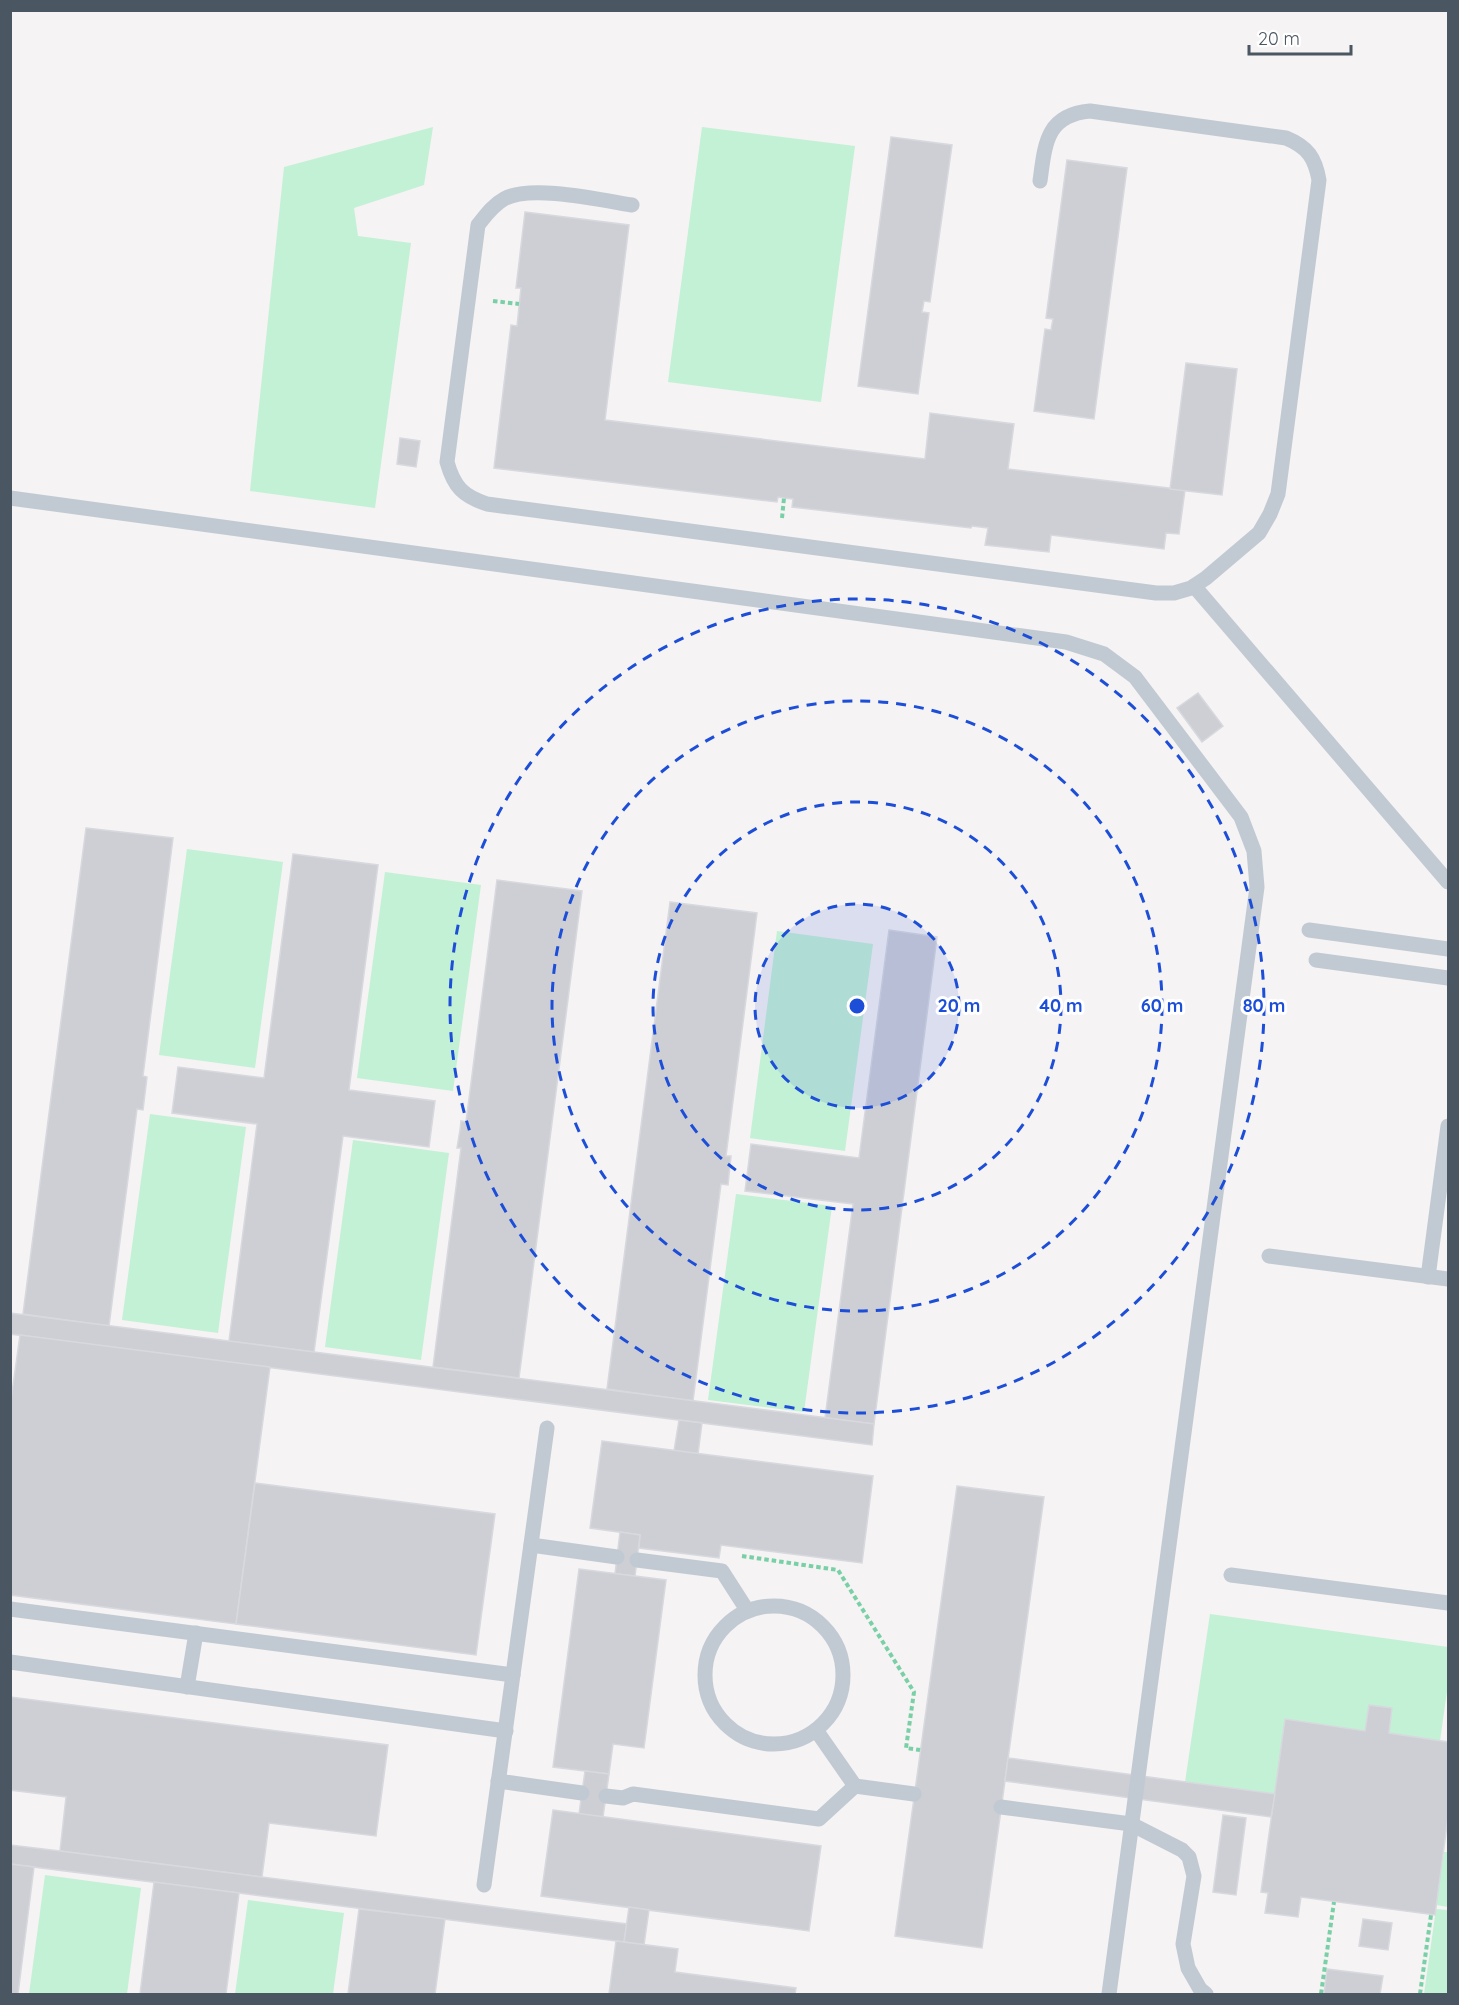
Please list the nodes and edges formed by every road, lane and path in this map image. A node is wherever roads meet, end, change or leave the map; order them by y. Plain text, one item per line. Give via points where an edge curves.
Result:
1 (1040, 181) dead end
2 (632, 204) dead end
3 (10, 498) edge
4 (1194, 586) junction
5 (1449, 882) edge
6 (1309, 930) dead end
7 (1449, 949) edge
8 (1316, 960) dead end
9 (1449, 978) edge
10 (1449, 1126) edge
11 (1269, 1256) dead end
12 (1428, 1276) junction
13 (1449, 1279) edge
14 (548, 1428) dead end
15 (531, 1545) junction
16 (732, 1555) dead end
17 (617, 1557) dead end
18 (637, 1560) dead end
19 (1232, 1575) dead end
20 (1449, 1603) edge
21 (10, 1609) edge
22 (747, 1610) junction
23 (196, 1634) junction
24 (10, 1662) edge
25 (513, 1675) junction
26 (187, 1687) junction
27 (816, 1730) junction
28 (506, 1731) junction
29 (920, 1750) dead end
30 (498, 1782) junction
31 (855, 1786) junction
32 (582, 1793) dead end
33 (914, 1794) dead end
34 (606, 1796) dead end
35 (1001, 1808) dead end
36 (1131, 1824) junction
37 (484, 1885) dead end
38 (1334, 1902) dead end
39 (1431, 1915) dead end
40 (1109, 1995) edge
41 (1206, 1995) edge
42 (1321, 1995) edge
43 (1420, 1995) edge

1 - 4 lane via 1048,135 1066,117 1090,111 1286,138 1300,144 1317,166 1319,180 1278,494 1259,533
2 - 4 lane via 523,193 505,198 478,225 447,462 451,477 472,499 1156,592
3 - 36 lane via 1066,642 1104,654 1135,677 1241,817 1254,851 1257,887
4 - 5 lane
6 - 7 lane
8 - 9 lane
10 - 12 lane
11 - 12 lane
12 - 13 lane
14 - 15 lane
15 - 17 lane
15 - 25 lane
16 - 29 path via 838,1570 914,1692 906,1748
18 - 22 lane via 722,1571
19 - 20 lane
21 - 23 lane
22 - 27 lane via 783,1606 800,1610 816,1619 834,1640 843,1666 843,1684 834,1709
22 - 27 lane via 731,1619 709,1648 705,1684 718,1717 731,1730 765,1744 783,1744
23 - 25 lane
23 - 26 lane
24 - 26 lane
25 - 28 lane
26 - 28 lane
27 - 31 lane
28 - 30 lane
30 - 32 lane
30 - 37 lane
31 - 33 lane
31 - 34 lane via 819,1819 633,1794 623,1798
35 - 36 lane
36 - 40 lane
36 - 41 lane via 1189,1857 1194,1876 1183,1944 1188,1968
38 - 42 path
39 - 43 path

